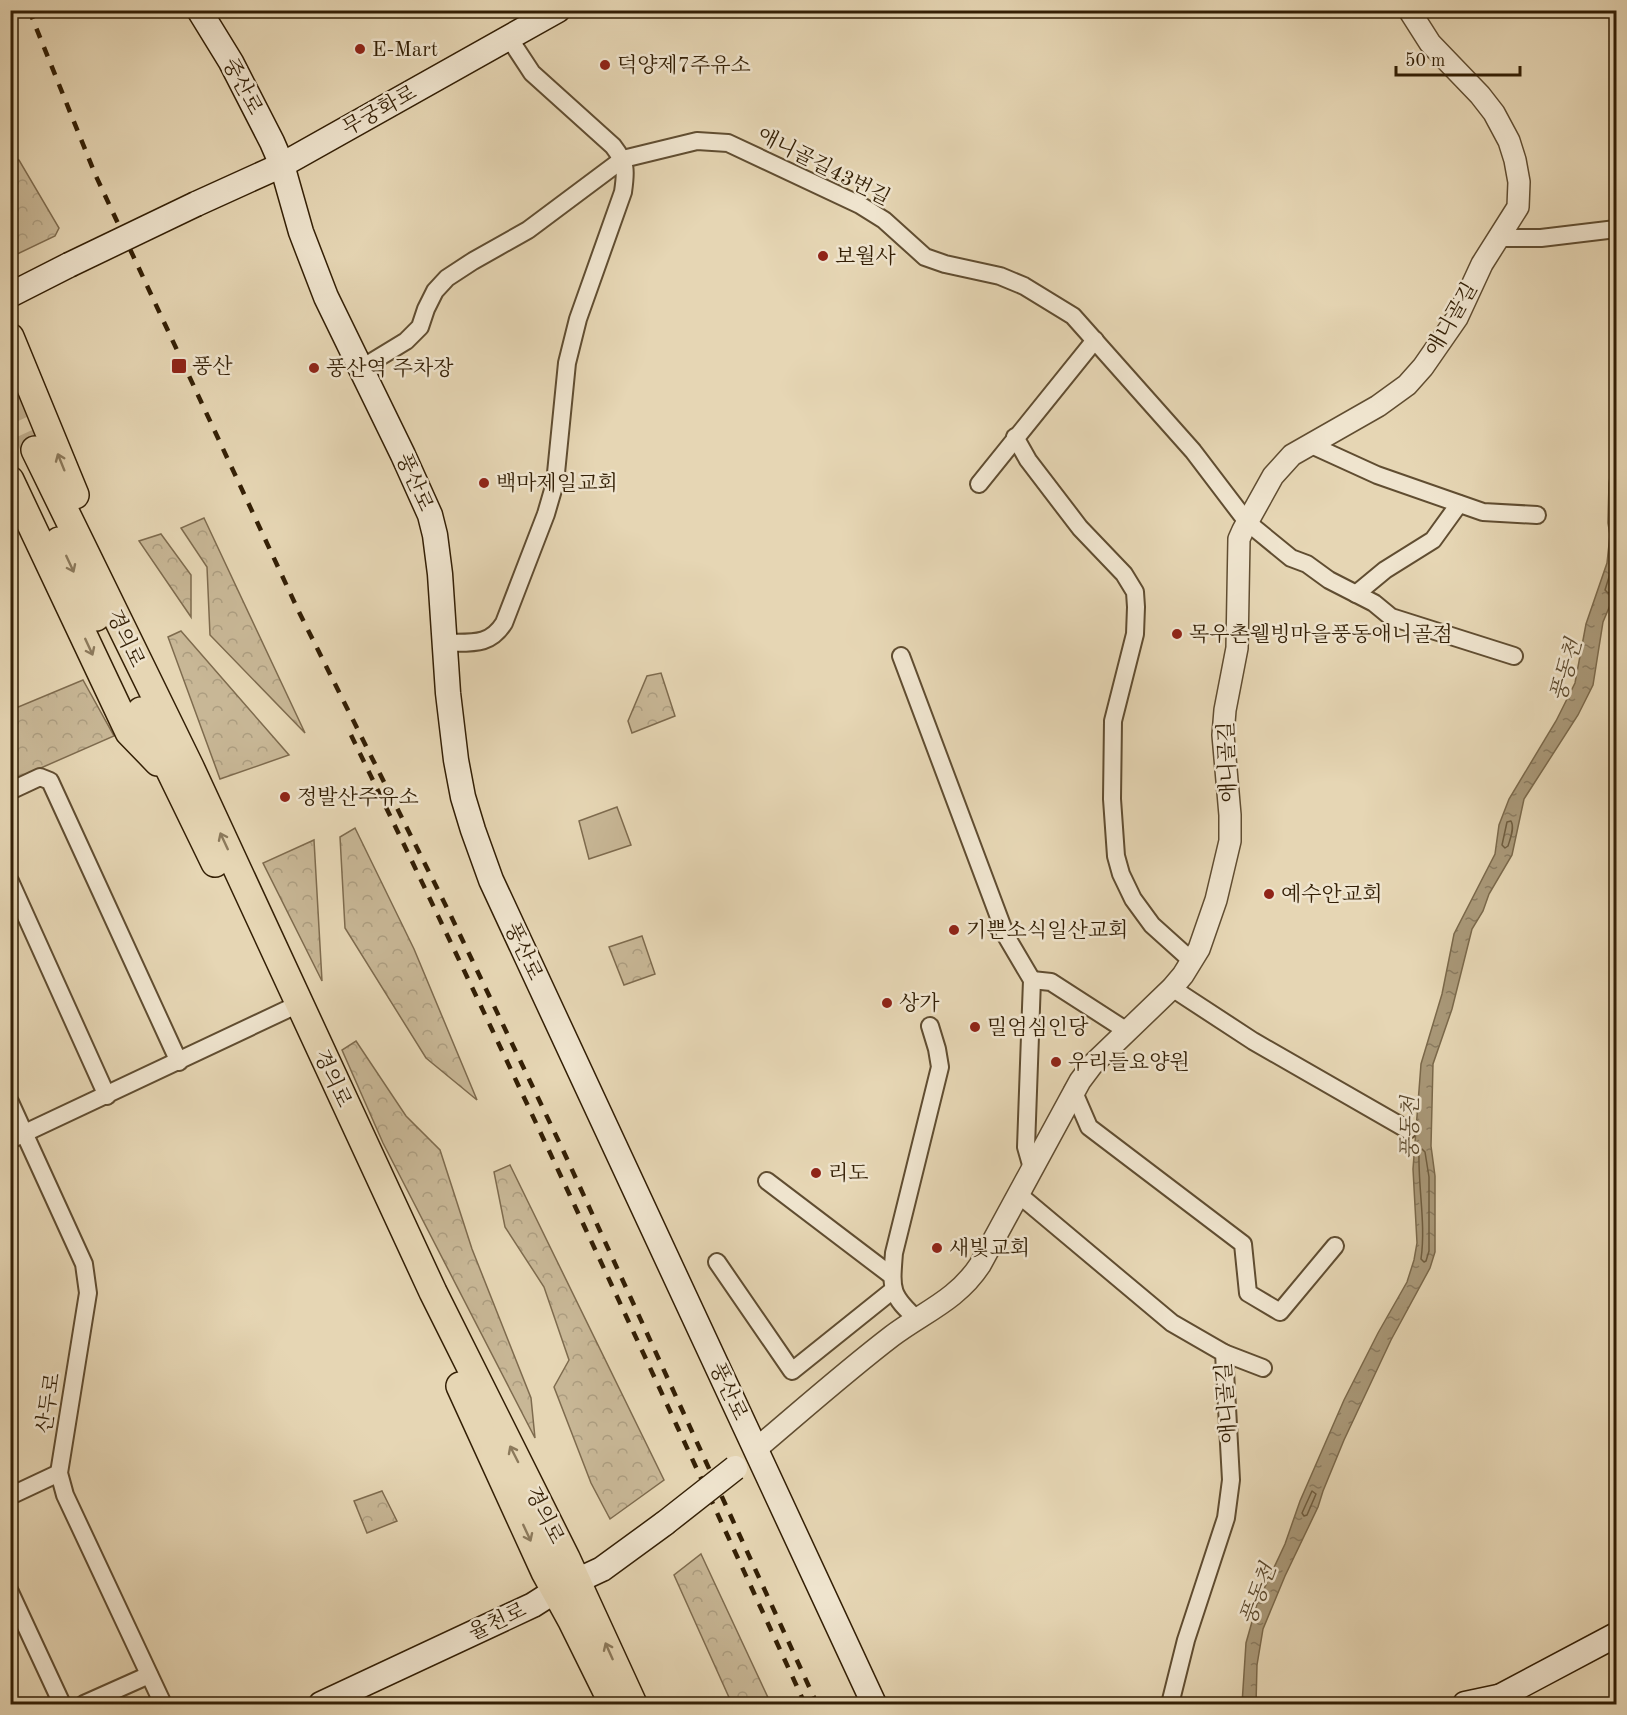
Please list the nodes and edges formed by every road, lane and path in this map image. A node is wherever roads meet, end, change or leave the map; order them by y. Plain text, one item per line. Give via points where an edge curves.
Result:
1 (199, 10) edge
2 (558, 10) edge
3 (1409, 10) edge
4 (508, 38) junction
5 (623, 159) junction
6 (282, 165) junction
7 (1617, 229) edge
8 (1499, 238) junction
9 (10, 295) edge
10 (10, 337) edge
11 (1095, 340) junction
12 (360, 369) junction
13 (1015, 437) junction
14 (1309, 444) junction
15 (27, 452) tunnel mouth
16 (10, 480) edge
17 (979, 484) dead end
18 (1459, 504) junction
19 (1537, 515) dead end
20 (1247, 522) junction
21 (1356, 594) junction
22 (444, 643) junction
23 (902, 656) dead end
24 (1514, 656) dead end
25 (181, 772) junction
26 (10, 791) edge
27 (10, 881) edge
28 (1192, 961) junction
29 (1032, 980) junction
30 (1172, 988) junction
31 (288, 1009) junction
32 (930, 1026) dead end
33 (1127, 1032) junction
34 (179, 1062) junction
35 (1073, 1090) junction
36 (107, 1096) junction
37 (10, 1102) edge
38 (1408, 1130) dead end
39 (18, 1137) edge
40 (1032, 1168) junction
41 (767, 1180) dead end
42 (1018, 1194) junction
43 (1335, 1246) dead end
44 (717, 1262) dead end
45 (892, 1283) junction
46 (918, 1320) junction
47 (1224, 1353) junction
48 (1263, 1368) dead end
49 (755, 1450) junction
50 (59, 1473) junction
51 (10, 1496) edge
52 (566, 1586) junction
53 (10, 1592) edge
54 (17, 1622) edge
55 (1617, 1635) edge
56 (149, 1675) junction
57 (1492, 1702) edge
58 (62, 1704) edge
59 (84, 1704) edge
60 (163, 1704) edge
61 (321, 1704) edge
62 (613, 1704) edge
63 (633, 1704) edge
64 (874, 1704) edge
65 (1170, 1704) edge
66 (1465, 1704) edge

1 - 6 main road, 중산로 via 248,94
2 - 4 main road, 무궁화로
3 - 8 street, 애니골길 via 1438,52 1494,113 1509,141 1515,160 1518,207
4 - 5 street via 532,73
4 - 6 main road, 무궁화로
5 - 11 street, 애니골길43번길 via 697,141 728,143 860,205 884,220 925,257 1024,286 1073,316
5 - 12 street, 애니골길43번길 via 528,230 447,278 435,291 420,327 406,341
5 - 22 street via 623,192 578,319 567,363 555,483 546,514 497,634 486,641
6 - 9 main road, 무궁화로, bridge
6 - 12 main road, 풍산로 via 301,232
7 - 8 street via 1541,238
8 - 14 street, 애니골길 via 1457,318 1423,368 1378,406
25 -> 10 main road via 173,720 92,538
11 - 13 street
11 - 20 street, 애니골길43번길 via 1193,451
12 - 22 main road, 풍산로 via 429,515 440,574
13 - 17 street
13 - 28 street via 1080,528 1124,574 1134,592 1135,634 1113,721 1116,856 1133,900 1152,925
14 - 18 street via 1377,475
14 - 20 street, 애니골길 via 1292,455 1273,476
15 - 25 main road, 경의로
16 -> 25 main road via 129,732
18 - 19 street via 1483,512
18 - 21 street via 1433,540
20 - 21 street, 애니골길43번길 via 1291,558
20 - 28 street, 애니골길 via 1239,539 1238,648 1223,735 1230,841 1216,900
21 - 24 street, 애니골길43번길 via 1391,617
22 - 49 main road, 풍산로 via 456,760 463,797 484,862
23 - 29 street via 1006,936
25 - 31 main road, 경의로
52 -> 25 main road, 경의로 via 433,1292
26 - 34 street via 40,777 50,781
27 - 36 street
28 - 30 street, 애니골길
29 - 33 street via 1051,982
29 - 40 street via 1026,1147
30 - 33 street, 애니골길
30 - 38 street via 1253,1041
31 - 34 street
31 -> 52 main road, 경의로
32 - 45 street via 940,1067 894,1253
33 - 35 street, 애니골길 via 1092,1065
34 - 36 street
35 - 40 street, 애니골길
35 - 43 street via 1089,1127 1243,1244 1248,1293 1280,1312
36 - 39 street
37 - 39 street, 산두로
39 - 50 street, 산두로 via 84,1264 88,1293
40 - 42 street, 애니골길
41 - 45 street
42 - 46 street, 애니골길 via 975,1273 960,1290
42 - 47 street, 애니골길 via 1172,1323
44 - 45 street via 792,1371
45 - 46 street via 899,1303
46 - 49 street, 애니골길 via 890,1338
47 - 48 street
47 - 65 street, 애니골길 via 1231,1480 1227,1518 1186,1640
49 - 52 main road, 율천로, bridge via 602,1569
49 - 64 main road, 풍산로
50 - 51 street
50 - 56 street, 산두로 via 65,1495
52 - 61 main road, 율천로
52 - 62 main road, 경의로 via 572,1621
63 -> 52 main road, 경의로
53 - 54 street
54 - 58 street
55 - 57 main road
56 - 59 street
56 - 60 street, 산두로
57 - 66 main road

